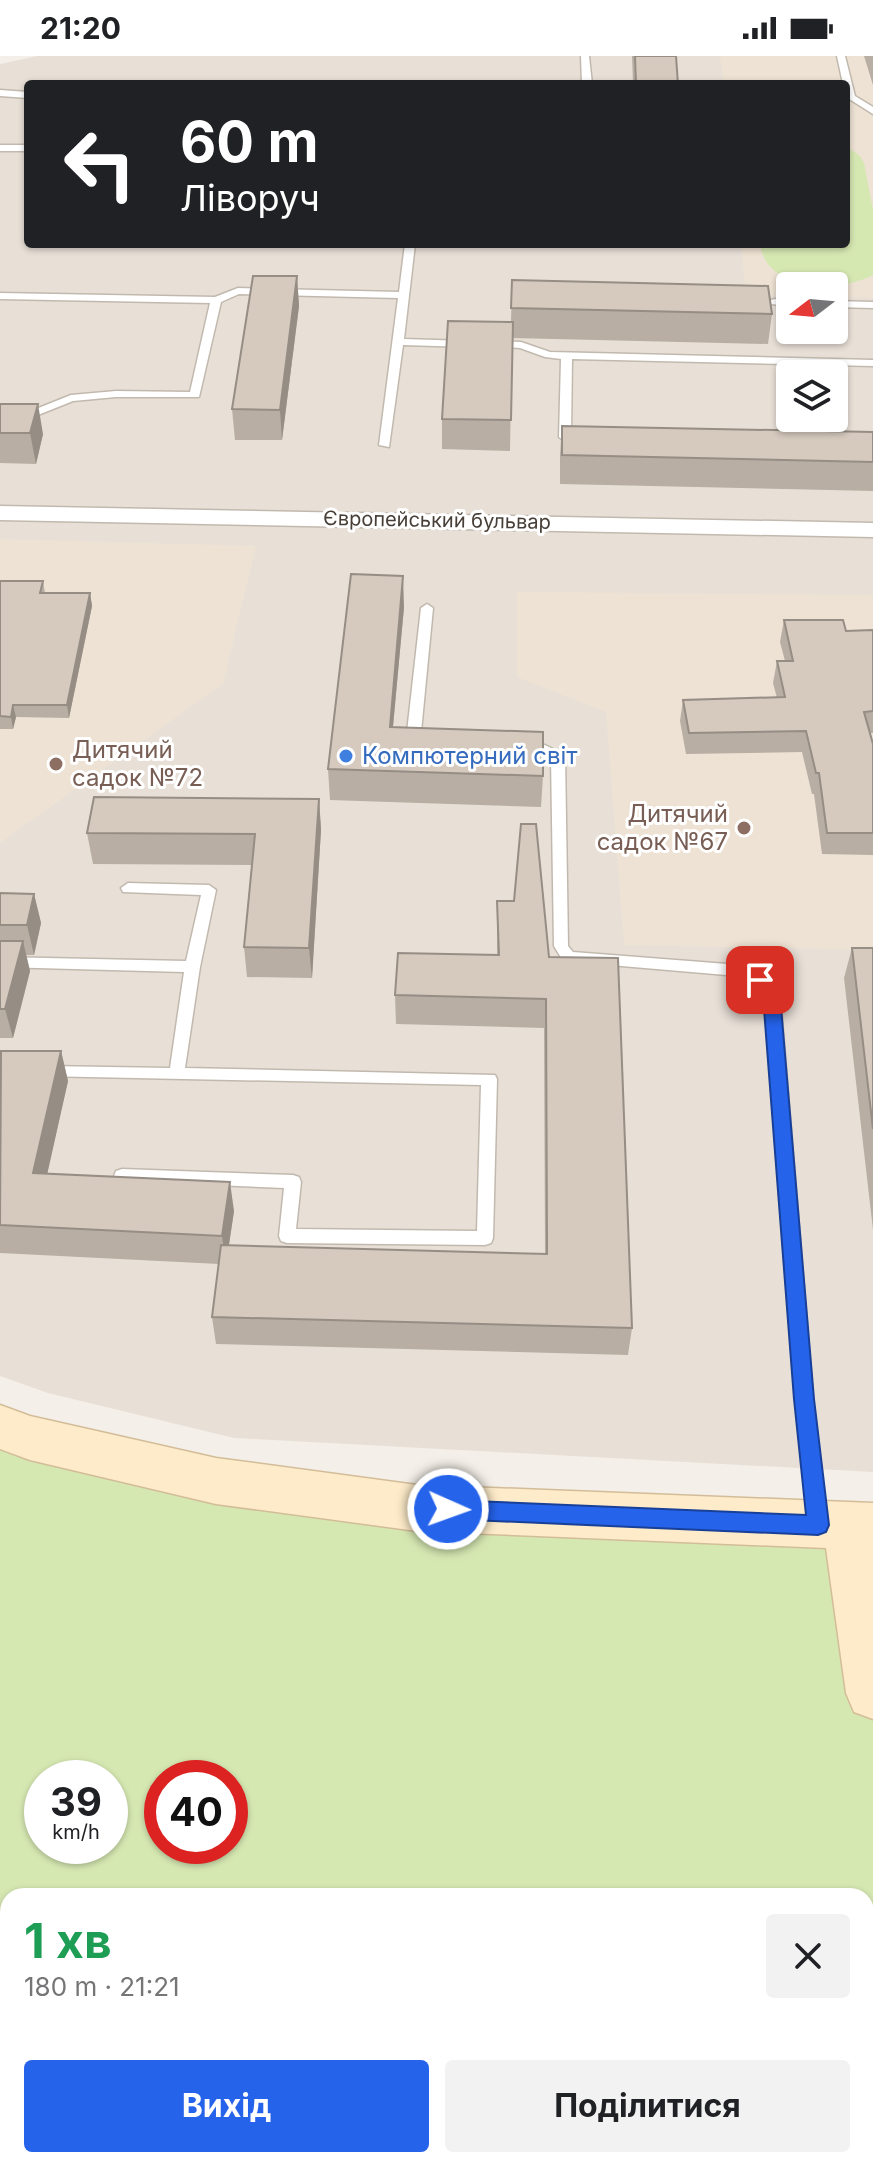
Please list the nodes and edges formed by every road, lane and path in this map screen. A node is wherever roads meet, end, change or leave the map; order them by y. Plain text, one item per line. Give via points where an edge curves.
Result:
1 (585, 56) edge
2 (841, 56) edge
3 (587, 80) edge
4 (847, 80) edge
5 (0, 93) edge
6 (850, 93) edge
7 (24, 95) edge
8 (873, 111) edge
9 (0, 148) edge
10 (24, 148) edge
11 (410, 248) edge
12 (404, 295) junction
13 (0, 296) edge
14 (216, 300) junction
15 (848, 304) edge
16 (873, 305) edge
17 (398, 342) junction
18 (567, 356) junction
19 (873, 363) edge
20 (0, 413) edge
21 (596, 438) edge
22 (385, 445) dead end
23 (0, 513) edge
24 (873, 530) edge
25 (427, 608) dead end
26 (446, 749) edge
27 (502, 749) edge
28 (128, 888) dead end
29 (0, 962) edge
30 (192, 967) junction
31 (177, 1071) junction
32 (30, 1072) edge
33 (122, 1176) edge
34 (0, 1427) edge
35 (847, 1526) edge
36 (873, 1693) edge

1 - 3 lane
2 - 4 lane
5 - 7 lane
6 - 8 lane
9 - 10 lane
11 - 12 lane
12 - 14 lane via 238,291
12 - 17 lane
13 - 14 lane
14 - 20 lane via 195,395 71,398 33,414
15 - 16 lane
17 - 18 lane via 521,345
17 - 22 lane
18 - 19 lane
18 - 21 lane via 565,437
23 - 24 street, Європейський бульвар
25 - 26 lane via 414,732 418,744
27 - 35 lane via 545,749 558,755 561,946 568,957 740,971 760,980 772,995 804,1399
28 - 30 lane via 209,890
29 - 30 lane
30 - 31 lane
31 - 32 lane
31 - 33 lane via 489,1079 485,1238 287,1236 293,1182
34 - 35 street via 216,1481 417,1508
35 - 36 street

